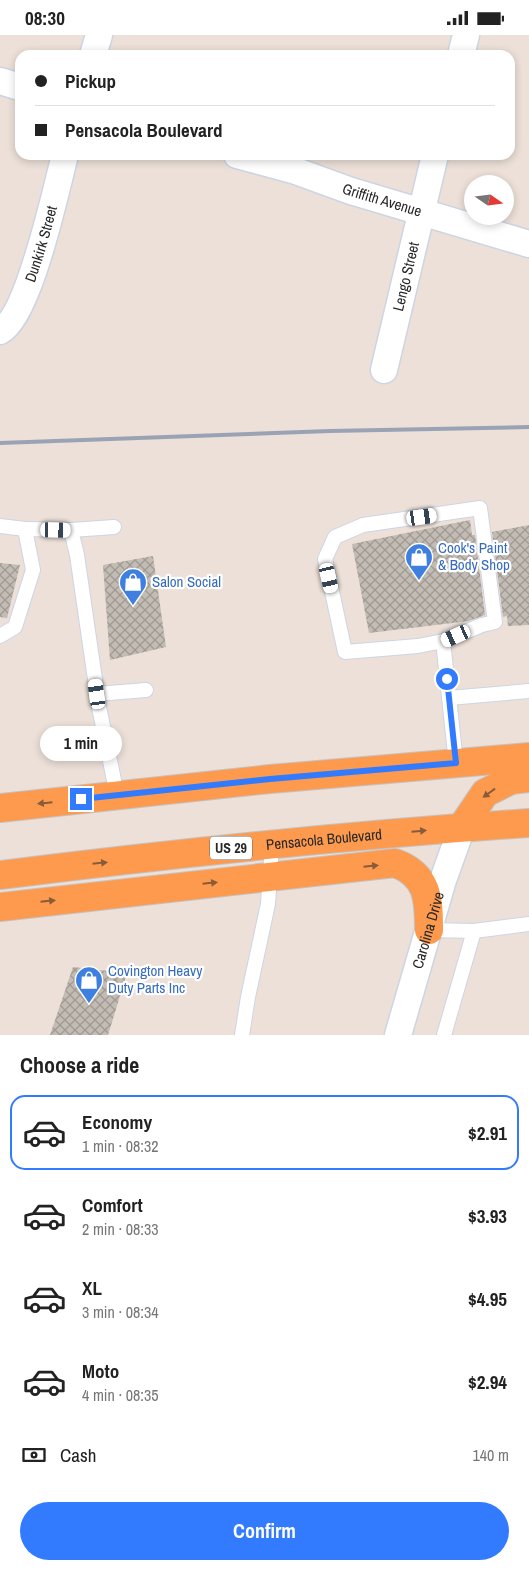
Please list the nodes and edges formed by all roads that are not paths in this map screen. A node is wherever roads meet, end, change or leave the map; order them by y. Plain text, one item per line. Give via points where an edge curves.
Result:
1 (99, 35) edge
2 (466, 35) edge
3 (94, 50) edge
4 (462, 50) edge
5 (0, 81) edge
6 (15, 86) edge
7 (64, 160) edge
8 (255, 160) edge
9 (435, 160) edge
10 (421, 212) junction
11 (529, 244) edge
12 (2, 330) edge
13 (384, 370) dead end
14 (0, 526) edge
15 (114, 527) dead end
16 (25, 529) junction
17 (71, 530) junction
18 (0, 636) edge
19 (443, 641) junction
20 (146, 689) dead end
21 (529, 691) edge
22 (97, 694) junction
23 (449, 698) junction
24 (529, 757) edge
25 (456, 763) junction
26 (529, 778) edge
27 (117, 795) junction
28 (0, 808) edge
29 (529, 823) edge
30 (462, 827) junction
31 (272, 844) junction
32 (0, 875) edge
33 (270, 877) junction
34 (0, 907) edge
35 (529, 924) edge
36 (429, 930) junction
37 (474, 931) junction
38 (242, 1035) edge
39 (398, 1035) edge
40 (444, 1035) edge

1 - 3 street
2 - 4 street
5 - 6 street
7 - 12 street, Dunkirk Street via 26,294 14,318
8 - 10 street, Griffith Avenue
9 - 10 street, Lengo Street
10 - 11 street, Griffith Avenue
10 - 13 street, Lengo Street
14 - 16 lane
15 - 17 lane
16 - 17 lane
16 - 18 lane via 33,570 15,627
17 - 22 lane
19 - 19 lane via 495,622 480,508 363,525 335,537 325,559 345,652
19 - 23 lane
20 - 22 lane
21 - 23 lane
22 - 27 lane
23 - 25 lane
24 - 25 highway
25 - 27 highway
26 -> 30 highway via 511,780 485,793
27 -> 28 highway
29 - 30 highway, Pensacola Boulevard / US 29
31 -> 30 highway, Pensacola Boulevard / US 29
30 - 36 street, Carolina Drive
32 -> 31 highway, Pensacola Boulevard / US 29
31 - 33 lane
34 -> 33 highway
33 -> 36 highway via 395,863 407,867 422,883 429,903
33 - 38 lane via 268,903
35 - 37 lane
36 - 37 lane
36 - 39 street, Carolina Drive
37 - 40 lane

